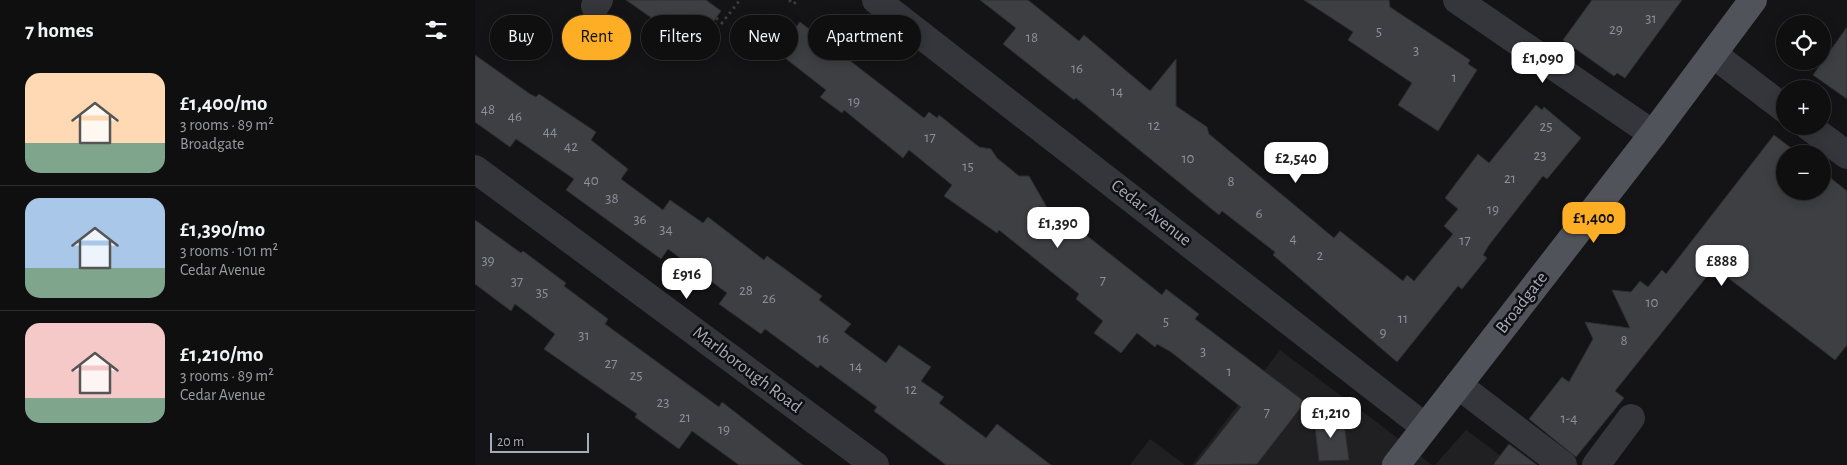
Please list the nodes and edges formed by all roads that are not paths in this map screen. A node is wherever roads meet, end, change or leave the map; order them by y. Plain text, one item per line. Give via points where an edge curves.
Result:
1 (876, 0) edge
2 (1457, 0) edge
3 (1753, 0) edge
4 (1713, 54) junction
5 (1776, 102) edge
6 (1653, 134) junction
7 (1820, 135) edge
8 (1847, 155) edge
9 (475, 169) edge
10 (1458, 385) junction
11 (1631, 418) dead end
12 (1425, 427) junction
13 (1397, 464) edge
14 (875, 465) edge
15 (1563, 465) edge
16 (1596, 465) edge

1 - 12 street, Cedar Avenue
2 - 6 street
3 - 4 main road, Broadgate
4 - 5 street
4 - 6 main road, Broadgate
6 - 10 main road, Broadgate
7 - 8 street
9 - 14 street, Marlborough Road
10 - 12 main road, Broadgate
10 - 15 street
11 - 16 street
12 - 13 main road, Broadgate

